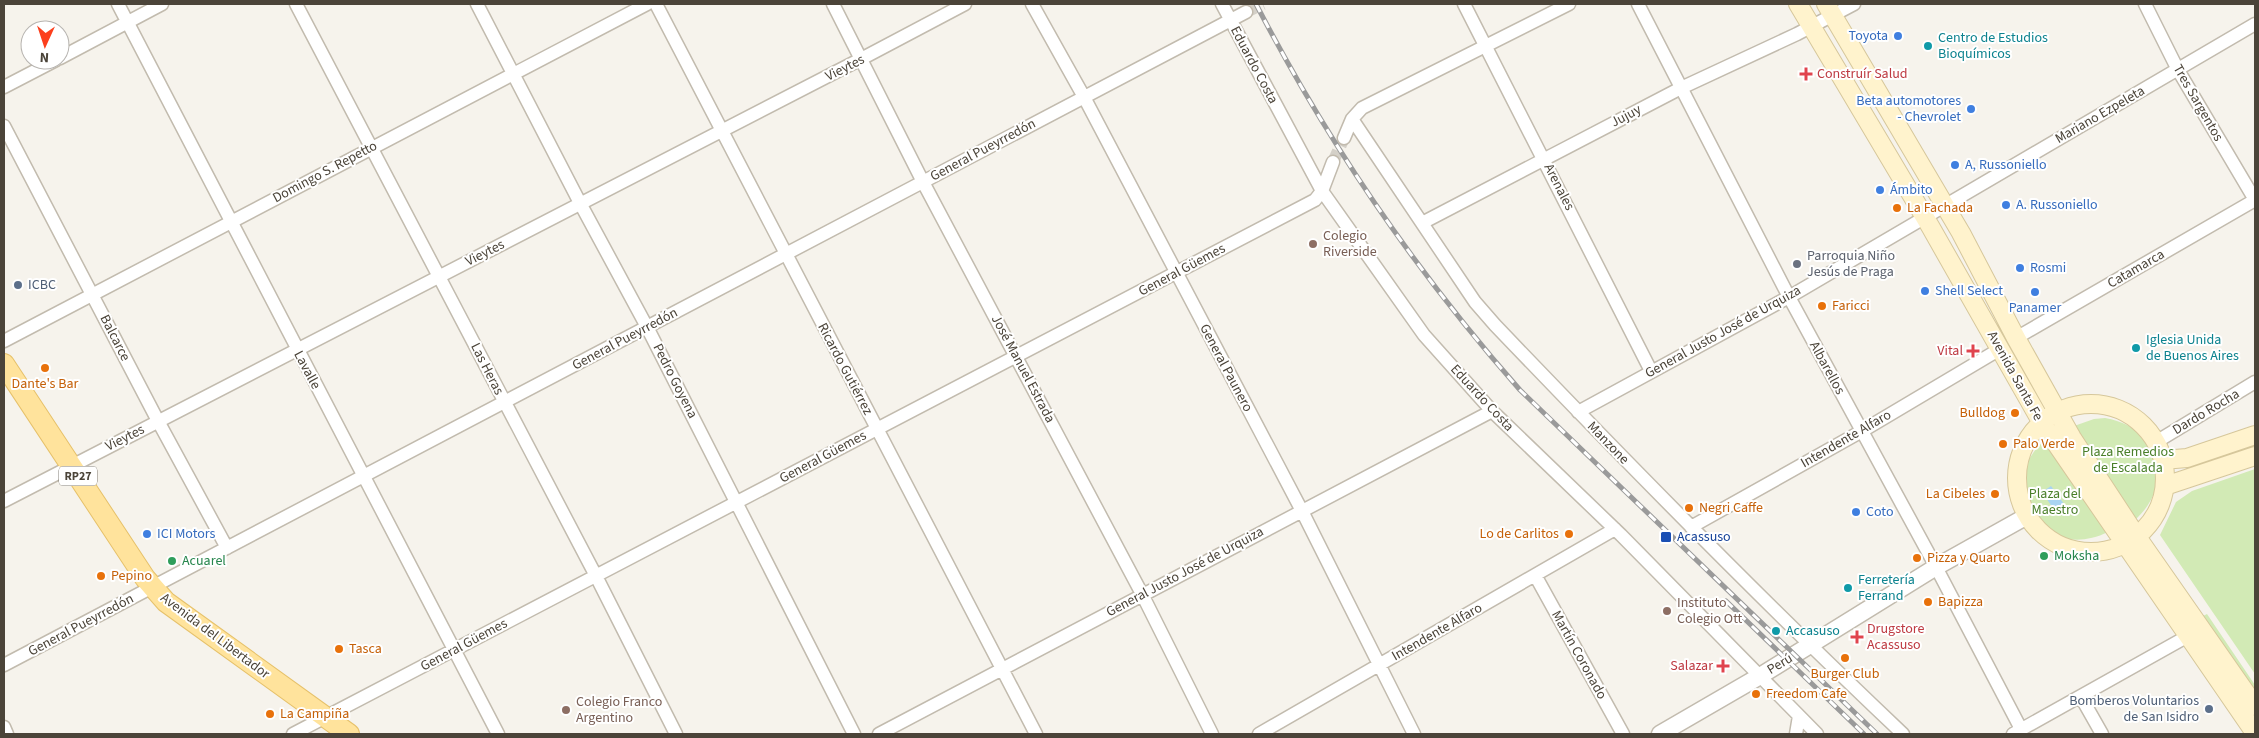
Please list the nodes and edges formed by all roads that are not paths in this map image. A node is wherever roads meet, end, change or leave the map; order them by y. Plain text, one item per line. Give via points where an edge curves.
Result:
1 (118, 4) edge
2 (162, 4) edge
3 (296, 4) edge
4 (477, 4) edge
5 (647, 4) edge
6 (656, 4) edge
7 (833, 4) edge
8 (965, 4) edge
9 (1032, 4) edge
10 (1222, 4) edge
11 (1464, 4) edge
12 (1569, 4) edge
13 (1638, 4) edge
14 (1798, 4) edge
15 (1854, 4) edge
16 (2145, 4) edge
17 (1829, 10) edge
18 (1246, 12) tunnel mouth
19 (1230, 21) junction
20 (128, 22) junction
21 (2255, 24) edge
22 (1812, 26) junction
23 (1486, 46) junction
24 (70, 53) edge
25 (861, 59) junction
26 (37, 70) edge
27 (2178, 70) junction
28 (514, 73) junction
29 (4, 87) edge
30 (1681, 88) junction
31 (1084, 97) junction
32 (1352, 119) junction
33 (4, 126) edge
34 (721, 131) junction
35 (1344, 138) tunnel mouth
36 (372, 148) junction
37 (1544, 159) junction
38 (1333, 162) tunnel mouth
39 (923, 182) junction
40 (1322, 192) junction
41 (2255, 200) edge
42 (580, 204) junction
43 (1945, 205) junction
44 (1925, 217) junction
45 (231, 222) junction
46 (1422, 223) junction
47 (785, 254) junction
48 (1176, 273) junction
49 (439, 276) junction
50 (93, 294) junction
51 (1789, 297) junction
52 (647, 327) junction
53 (2016, 338) junction
54 (4, 341) edge
55 (297, 349) junction
56 (2000, 349) junction
57 (1016, 356) junction
58 (4, 364) edge
59 (1651, 371) junction
60 (2255, 382) edge
61 (504, 402) junction
62 (1492, 411) junction
63 (1578, 412) junction
64 (2057, 412) junction
65 (158, 421) junction
66 (2042, 423) junction
67 (876, 430) junction
68 (1862, 431) junction
69 (2255, 435) edge
70 (2156, 442) junction
71 (2255, 456) edge
72 (2163, 460) junction
73 (71, 465) junction
74 (364, 476) junction
75 (2165, 486) junction
76 (4, 501) edge
77 (736, 503) junction
78 (1302, 510) junction
79 (2027, 516) junction
80 (1691, 527) junction
81 (1615, 529) junction
82 (2130, 541) junction
83 (227, 548) junction
84 (1936, 567) junction
85 (1535, 575) junction
86 (596, 576) junction
87 (153, 587) junction
88 (1142, 594) junction
89 (2188, 636) junction
90 (1810, 646) junction
91 (455, 650) junction
92 (4, 665) edge
93 (1380, 665) junction
94 (1002, 669) junction
95 (1760, 676) junction
96 (2081, 697) junction
97 (2245, 701) edge
98 (1799, 716) junction
99 (325, 717) junction
100 (4, 728) edge
101 (2017, 732) edge
102 (2255, 733) edge
103 (7, 734) edge
104 (293, 734) edge
105 (349, 734) edge
106 (498, 734) edge
107 (676, 734) edge
108 (854, 734) edge
109 (879, 734) edge
110 (1036, 734) edge
111 (1212, 734) edge
112 (1258, 734) edge
113 (1414, 734) edge
114 (1622, 734) edge
115 (1660, 734) edge
116 (1796, 734) edge
117 (1818, 734) edge
118 (1903, 734) edge
119 (2102, 734) edge

1 - 20 street, Lavalle
2 - 20 street
3 - 36 street, Las Heras
4 - 28 street, Pedro Goyena
5 - 28 street, Domingo S. Repetto
6 - 34 street, Ricardo Gutiérrez
7 - 25 street, José Manuel Estrada
8 - 25 street, Vieytes
9 - 31 street, General Paunero
10 - 19 street, Eduardo Costa
11 - 23 street, Arenales
12 - 23 street
13 - 30 street, Albarellos
14 - 22 main road, Avenida Santa Fe
15 - 17 street, Jujuy
16 - 27 street, Tres Sargentos
17 - 22 street, Jujuy
17 - 43 main road, Avenida Santa Fe
18 - 19 street, General Pueyrredón
19 - 31 street, General Pueyrredón
19 - 40 street, Eduardo Costa
20 - 24 street
20 - 45 street, Lavalle
21 - 27 street, Mariano Ezpeleta
22 - 30 street, Jujuy
22 - 44 main road, Avenida Santa Fe
23 - 32 street via 1362,108
23 - 37 street, Arenales
25 - 34 street, Vieytes
25 - 39 street, José Manuel Estrada
26 - 29 street
27 - 41 street, Tres Sargentos
27 - 43 street, Mariano Ezpeleta
28 - 36 street, Domingo S. Repetto
28 - 42 street, Pedro Goyena
30 - 37 street, Jujuy
30 - 51 street, Albarellos
31 - 39 street, General Pueyrredón
31 - 48 street, General Paunero
32 - 35 street
32 - 46 street, Manzone
33 - 50 street, Balcarce
34 - 42 street, Vieytes
34 - 47 street, Ricardo Gutiérrez
36 - 45 street, Domingo S. Repetto
36 - 49 street, Las Heras
37 - 46 street, Jujuy
37 - 59 street, Arenales
38 - 40 street
39 - 47 street, General Pueyrredón
39 - 57 street, José Manuel Estrada
40 - 48 street, General Güemes via 1315,200
40 - 62 street, Eduardo Costa via 1424,335
41 - 53 street, Catamarca
42 - 49 street, Vieytes
42 - 52 street, Pedro Goyena
43 - 44 street, General Justo José de Urquiza
43 - 53 main road, Avenida Santa Fe
44 - 51 street, General Justo José de Urquiza
44 - 56 main road, Avenida Santa Fe
45 - 50 street, Domingo S. Repetto
45 - 55 street, Lavalle
46 - 63 street, Manzone via 1475,302
47 - 52 street, General Pueyrredón
47 - 67 street, Ricardo Gutiérrez
48 - 57 street, General Güemes
48 - 78 street, General Paunero
49 - 55 street, Vieytes
49 - 61 street, Las Heras
50 - 54 street, Domingo S. Repetto
50 - 65 street, Balcarce
51 - 59 street, General Justo José de Urquiza
51 - 68 street, Albarellos
52 - 61 street, General Pueyrredón
52 - 77 street, Pedro Goyena
53 - 64 main road, Avenida Santa Fe
55 - 65 street, Vieytes
55 - 74 street, Lavalle
56 - 66 main road, Avenida Santa Fe
56 - 68 street, Intendente Alfaro
57 - 67 street, General Güemes
57 - 88 street, José Manuel Estrada
58 - 73 main road, Avenida del Libertador / RP27
59 - 63 street, General Justo José de Urquiza
60 - 70 street, Dardo Rocha
61 - 74 street, General Pueyrredón
61 - 86 street, Las Heras
62 - 78 street, General Justo José de Urquiza
62 - 81 street, Eduardo Costa
63 - 80 street, Manzone
64 - 66 main road
64 - 70 main road via 2075,406 2105,406 2135,419
64 - 82 main road, Avenida Santa Fe via 2099,481
65 - 73 street, Vieytes
65 - 83 street, Balcarce
66 - 79 main road via 2025,443 2019,461 2017,489
66 - 82 main road, Avenida Santa Fe
67 - 77 street, General Güemes
67 - 94 street, Ricardo Gutiérrez
68 - 80 street, Intendente Alfaro
68 - 84 street, Albarellos
69 - 72 main road via 2187,458
70 - 72 main road
71 - 75 main road
72 - 75 main road
73 - 76 street, Vieytes
73 - 87 main road, Avenida del Libertador / RP27
74 - 83 street, General Pueyrredón
74 - 91 street, Lavalle
75 - 82 main road via 2159,508 2150,523
77 - 86 street, General Güemes
77 - 108 street, Pedro Goyena
78 - 88 street, General Justo José de Urquiza
78 - 93 street, General Paunero
79 - 82 main road via 2046,536 2070,549 2098,552
79 - 84 street, Perú
80 - 90 street, Manzone
81 - 85 street, Intendente Alfaro
81 - 95 street, Eduardo Costa
82 - 89 main road, Avenida Santa Fe
82 - 97 main road, Avenida Santa Fe
83 - 87 street, General Pueyrredón
84 - 90 street, Perú
84 - 101 street, Albarellos
85 - 93 street, Intendente Alfaro
85 - 114 street, Martín Coronado
86 - 91 street, General Güemes
86 - 107 street, Las Heras
87 - 92 street, General Pueyrredón
87 - 99 main road, Avenida del Libertador / RP27 via 179,612
88 - 94 street, General Justo José de Urquiza
88 - 111 street, José Manuel Estrada
89 - 96 street
89 - 97 main road, Avenida Santa Fe
90 - 95 street, Perú
90 - 118 street, Manzone
91 - 99 street, General Güemes
91 - 106 street, Lavalle
93 - 112 street, Intendente Alfaro
93 - 113 street, General Paunero
94 - 109 street, General Justo José de Urquiza
94 - 110 street, Ricardo Gutiérrez
95 - 98 street, Eduardo Costa
95 - 115 street, Perú
96 - 101 street
96 - 119 street
97 - 102 main road, Avenida Santa Fe
98 - 116 street
98 - 117 street, Eduardo Costa
99 - 104 street, General Güemes
99 - 105 main road, Avenida del Libertador / RP27
100 - 103 street

